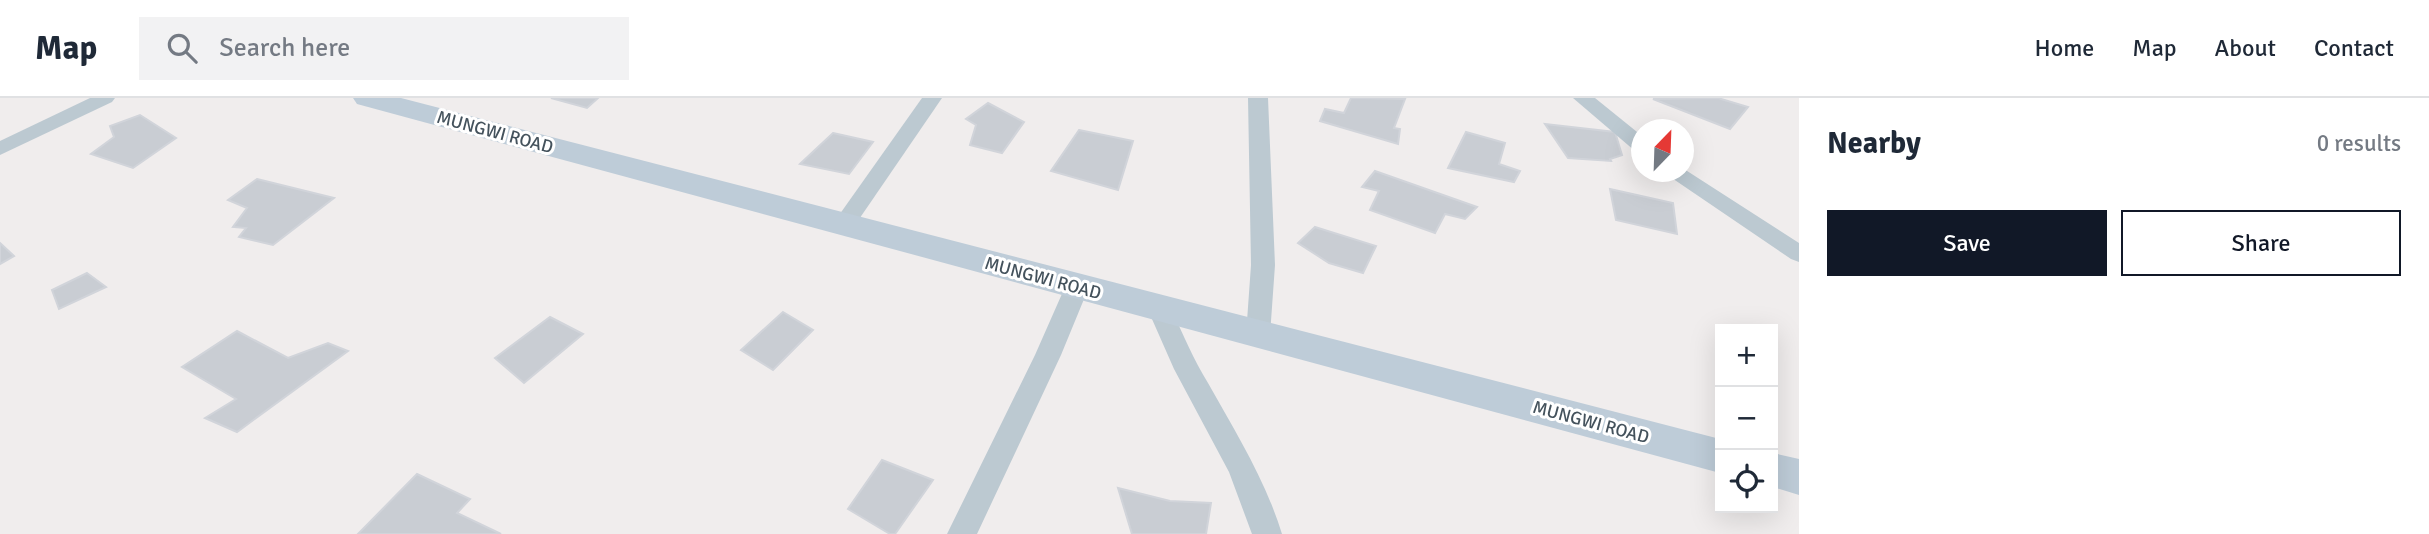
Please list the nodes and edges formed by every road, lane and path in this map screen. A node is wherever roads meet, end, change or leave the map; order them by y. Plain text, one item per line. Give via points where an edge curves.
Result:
1 (105, 98) edge
2 (367, 98) edge
3 (932, 98) edge
4 (1258, 98) edge
5 (1583, 98) edge
6 (1631, 138) edge
7 (0, 149) edge
8 (1689, 182) edge
9 (845, 223) junction
10 (1799, 254) edge
11 (1077, 287) junction
12 (1160, 310) junction
13 (1258, 335) junction
14 (1715, 455) edge
15 (1778, 471) edge
16 (1799, 477) edge
17 (961, 534) edge
18 (1267, 534) edge

1 - 7 street
2 - 9 main road, MUNGWI ROAD
3 - 9 street
4 - 13 street via 1263,265
5 - 6 street
8 - 10 street
9 - 11 main road, MUNGWI ROAD
11 - 12 main road, MUNGWI ROAD
11 - 17 street
12 - 13 main road, MUNGWI ROAD
12 - 18 street via 1228,441
13 - 14 main road, MUNGWI ROAD
15 - 16 main road

